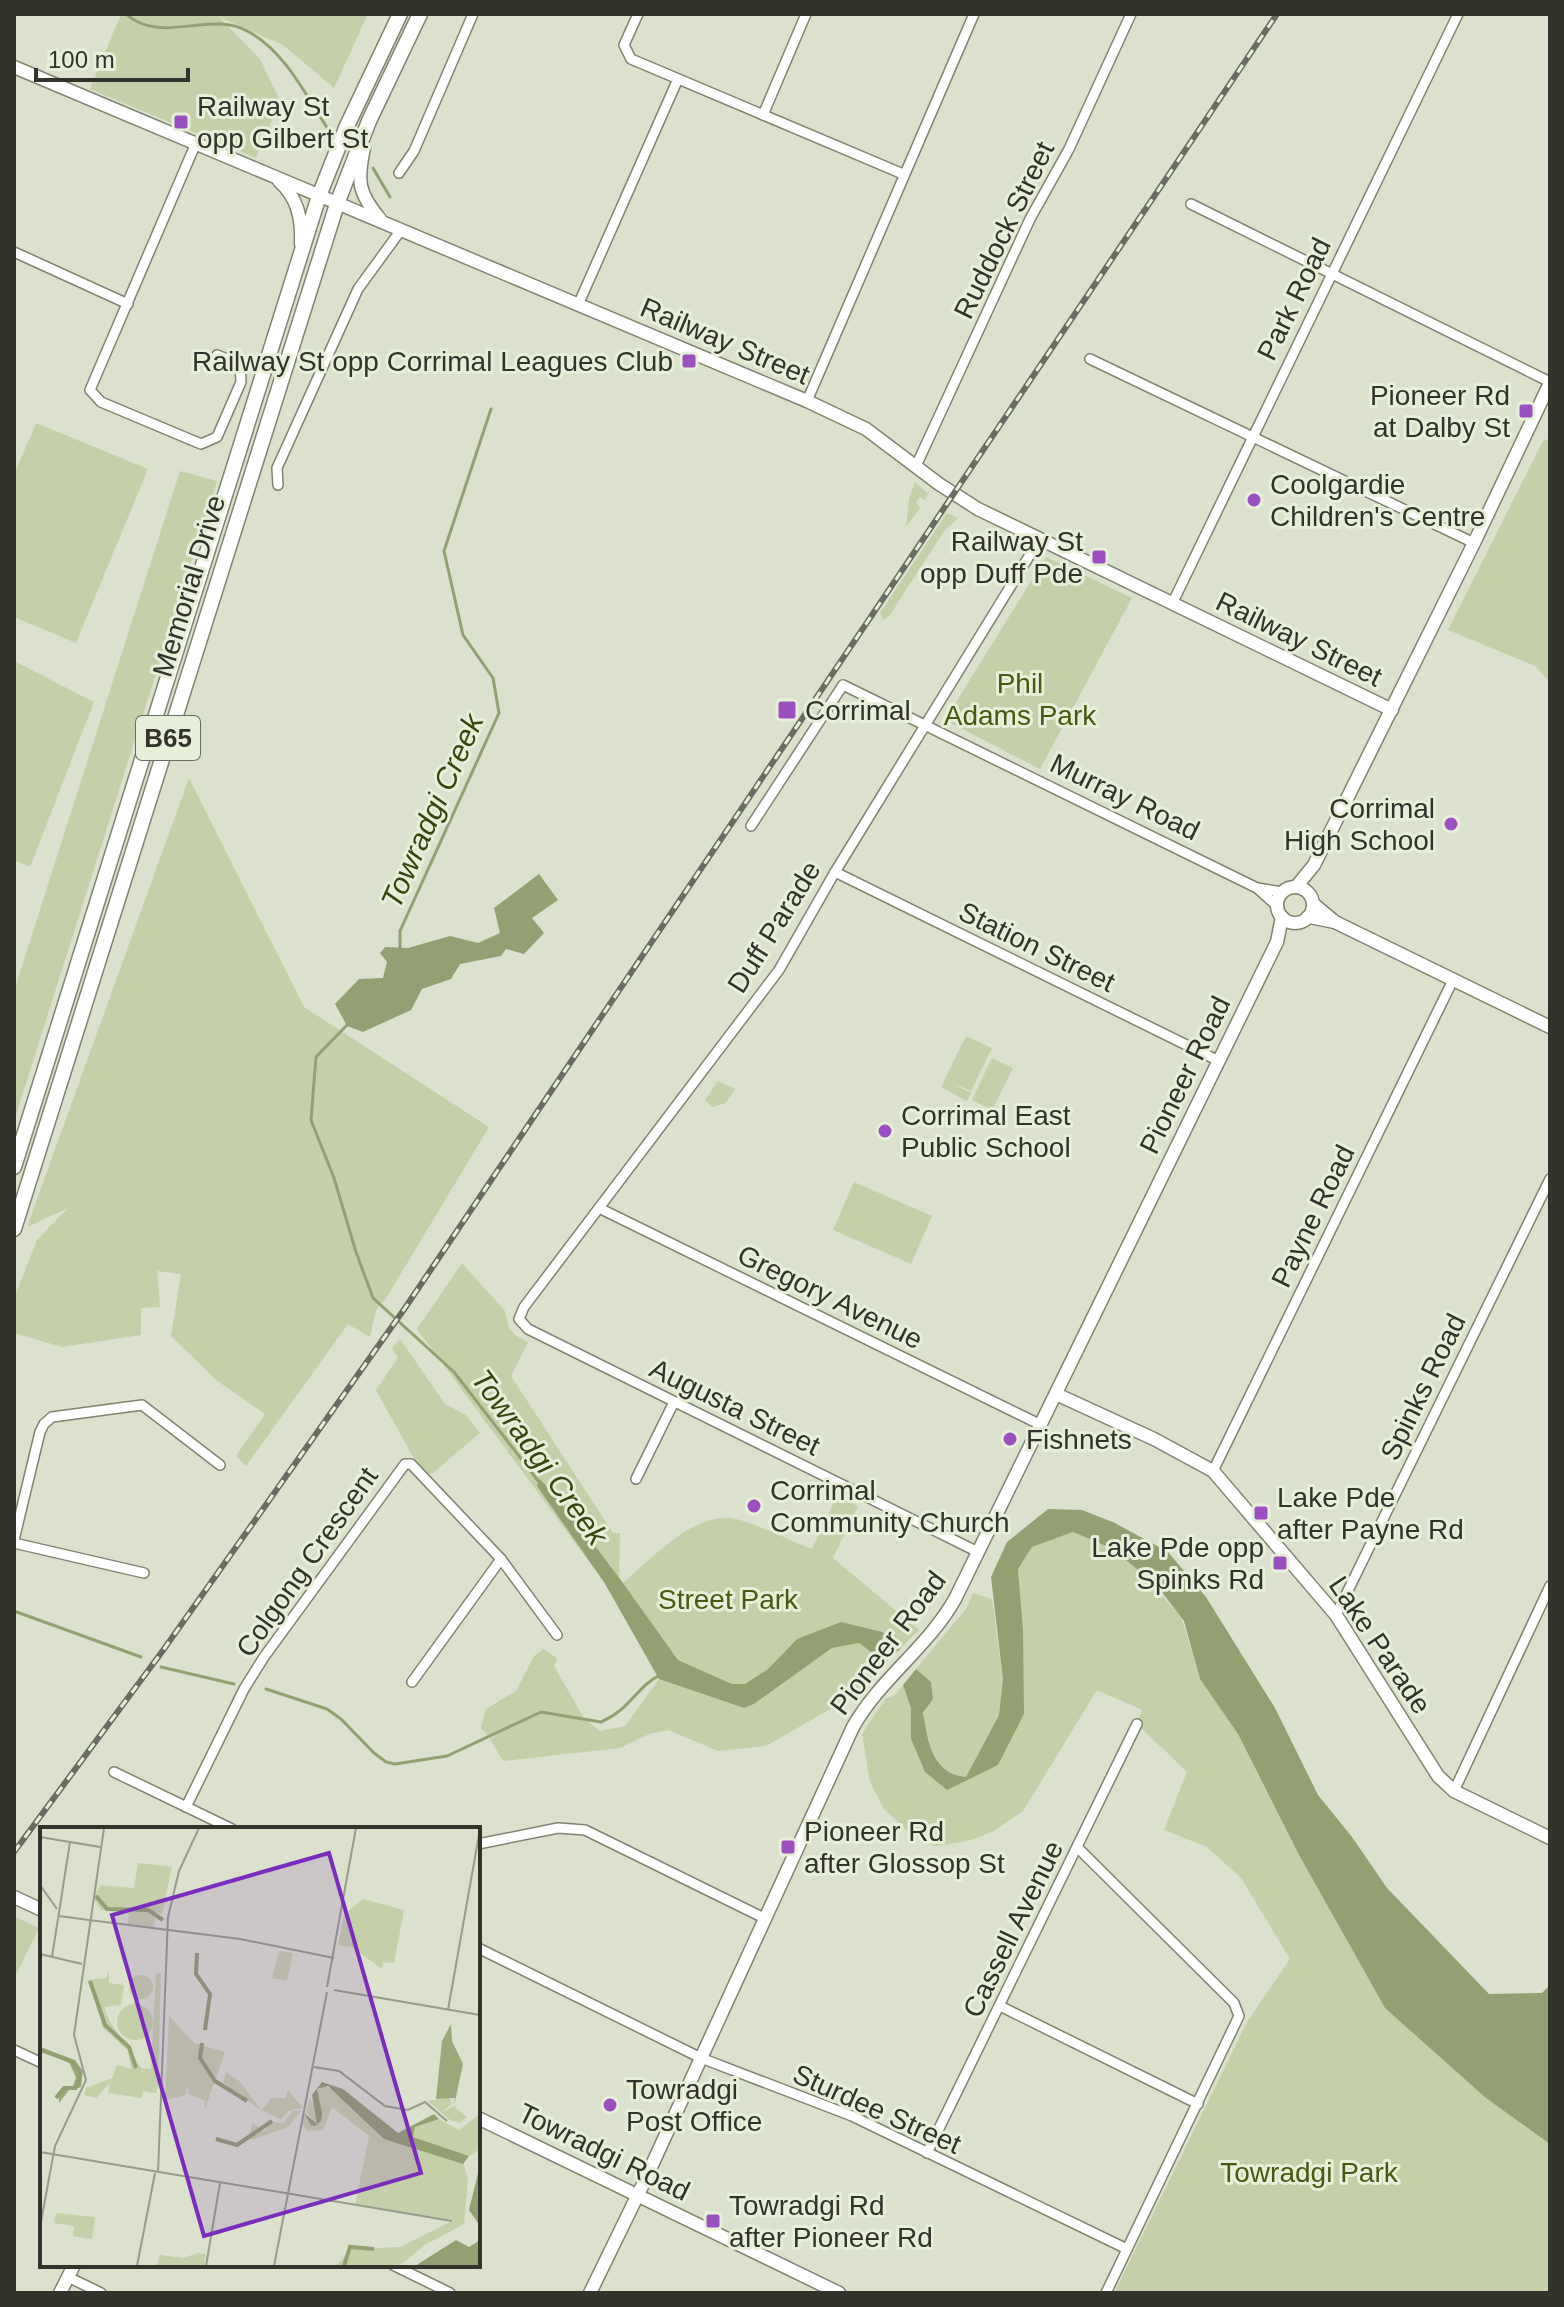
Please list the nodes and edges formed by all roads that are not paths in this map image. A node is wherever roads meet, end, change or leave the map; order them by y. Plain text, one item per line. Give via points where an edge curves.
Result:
1 (400, 14) edge
2 (420, 14) edge
3 (473, 14) edge
4 (638, 14) edge
5 (806, 14) edge
6 (974, 14) edge
7 (1131, 14) edge
8 (1458, 14) edge
9 (14, 67) edge
10 (678, 79) junction
11 (763, 115) junction
12 (369, 121) junction
13 (196, 143) junction
14 (399, 173) dead end
15 (903, 174) junction
16 (271, 175) junction
17 (319, 196) junction
18 (337, 204) junction
19 (1191, 204) dead end
20 (382, 222) junction
21 (401, 230) junction
22 (14, 252) edge
23 (300, 255) junction
24 (1331, 274) junction
25 (128, 304) junction
26 (578, 305) junction
27 (217, 355) dead end
28 (1090, 359) dead end
29 (1550, 383) edge
30 (807, 401) junction
31 (1252, 437) junction
32 (916, 466) junction
33 (278, 485) dead end
34 (1039, 540) junction
35 (1474, 543) junction
36 (1172, 604) junction
37 (1392, 710) junction
38 (924, 726) junction
39 (751, 826) dead end
40 (1314, 865) junction
41 (835, 872) junction
42 (1296, 887) junction
43 (1257, 888) junction
44 (1282, 892) junction
45 (1311, 898) junction
46 (1279, 911) junction
47 (1301, 920) junction
48 (1337, 923) junction
49 (1277, 942) junction
50 (1453, 980) junction
51 (1550, 1027) edge
52 (1219, 1061) junction
53 (14, 1167) edge
54 (1550, 1179) edge
55 (599, 1208) junction
56 (14, 1229) edge
57 (519, 1319) joint
58 (1056, 1394) junction
59 (674, 1402) junction
60 (1041, 1425) junction
61 (220, 1465) dead end
62 (1213, 1471) junction
63 (636, 1479) dead end
64 (14, 1541) edge
65 (978, 1552) junction
66 (501, 1559) junction
67 (144, 1573) dead end
68 (1550, 1586) edge
69 (1336, 1615) junction
70 (557, 1635) dead end
71 (412, 1682) dead end
72 (1137, 1724) dead end
73 (114, 1772) dead end
74 (1454, 1791) junction
75 (186, 1807) junction
76 (228, 1827) edge
77 (1550, 1838) edge
78 (480, 1844) edge
79 (1077, 1847) junction
80 (14, 1897) edge
81 (40, 1909) edge
82 (764, 1918) junction
83 (480, 1949) edge
84 (1000, 2006) junction
85 (17, 2051) edge
86 (701, 2058) junction
87 (40, 2062) edge
88 (14, 2065) edge
89 (1198, 2104) junction
90 (480, 2119) edge
91 (927, 2153) junction
92 (638, 2195) junction
93 (1127, 2249) junction
94 (397, 2267) edge
95 (71, 2271) edge
96 (60, 2293) edge
97 (101, 2293) edge
98 (450, 2293) edge
99 (590, 2293) edge
100 (839, 2293) edge
101 (1106, 2293) edge

1 - 17 main road, Memorial Drive / B65
2 - 12 main road, Memorial Drive / B65
3 - 14 street via 414,151
4 - 10 street via 624,45 631,59
5 - 11 street
6 - 15 street
7 - 32 street, Ruddock Street
8 - 24 street, Park Road
9 - 13 main road, Railway Street
10 - 11 street
10 - 26 street
11 - 15 street
12 - 18 main road, Memorial Drive / B65
12 - 20 main road via 360,190
13 - 16 main road, Railway Street
13 - 25 street
15 - 30 street
16 - 17 main road, Railway Street
16 - 23 main road via 296,204
17 - 18 main road, Railway Street
17 - 23 main road, Memorial Drive / B65
18 - 20 main road, Railway Street
18 - 56 main road, Memorial Drive / B65
19 - 24 street
20 - 21 main road, Railway Street
21 - 26 main road, Railway Street
21 - 33 street via 358,289 277,468
22 - 25 street
23 - 53 main road, Memorial Drive / B65
24 - 29 street
24 - 31 street, Park Road
25 - 27 street via 90,390 101,402 201,444 217,437 241,382 240,364
26 - 30 main road, Railway Street
28 - 31 street
29 - 35 main road
30 - 32 main road, Railway Street via 866,429
31 - 35 street
31 - 36 street, Park Road
32 - 34 main road, Railway Street via 969,504
34 - 36 main road, Railway Street
34 - 38 street, Duff Parade
35 - 37 main road
36 - 37 main road, Railway Street
37 - 40 main road
38 - 39 street, Murray Road via 843,685
38 - 41 street, Duff Parade
38 - 43 street, Murray Road
40 - 42 main road
40 - 45 main road
41 - 52 street, Station Street
41 - 55 street, Duff Parade via 779,970
42 - 44 main road
42 - 45 main road
43 - 44 street, Murray Road
43 - 46 street, Murray Road
44 - 46 main road
45 - 47 main road via 1312,910
45 - 48 street
46 - 47 main road
46 - 49 main road, Pioneer Road
47 - 48 street
47 - 49 main road, Pioneer Road
48 - 50 main road
49 - 52 main road, Pioneer Road
50 - 51 main road
50 - 62 street, Payne Road
52 - 58 main road, Pioneer Road
54 - 69 street, Spinks Road
55 - 57 street, Duff Parade
55 - 60 street, Gregory Avenue
57 - 59 street, Augusta Street via 528,1329
58 - 60 main road, Pioneer Road
58 - 62 main road, Lake Parade
59 - 63 street
59 - 65 street, Augusta Street
60 - 65 main road, Pioneer Road
61 - 64 street via 142,1405 52,1417 40,1432
62 - 69 main road, Lake Parade
64 - 67 street
65 - 82 main road, Pioneer Road via 949,1610 853,1727
66 - 70 street, Colgong Crescent
66 - 71 street
66 - 75 street, Colgong Crescent via 411,1464 405,1464 264,1657
68 - 74 street
69 - 74 main road, Lake Parade via 1432,1768
72 - 79 street, Cassell Avenue
73 - 75 street
74 - 77 main road, Lake Parade
75 - 76 street
78 - 82 street via 558,1828 585,1830
79 - 84 street, Cassell Avenue
79 - 89 street via 1238,2009 1238,2023
80 - 81 main road
82 - 86 main road, Pioneer Road
83 - 86 street, Sturdee Street
84 - 89 street
84 - 91 street, Cassell Avenue
85 - 87 street
85 - 88 street
86 - 91 street, Sturdee Street via 852,2116
86 - 92 main road, Pioneer Road
89 - 93 street
90 - 92 main road, Towradgi Road
91 - 93 street, Sturdee Street
92 - 99 main road, Pioneer Road
92 - 100 main road, Towradgi Road
93 - 101 street
94 - 98 street
95 - 96 main road
95 - 97 street

